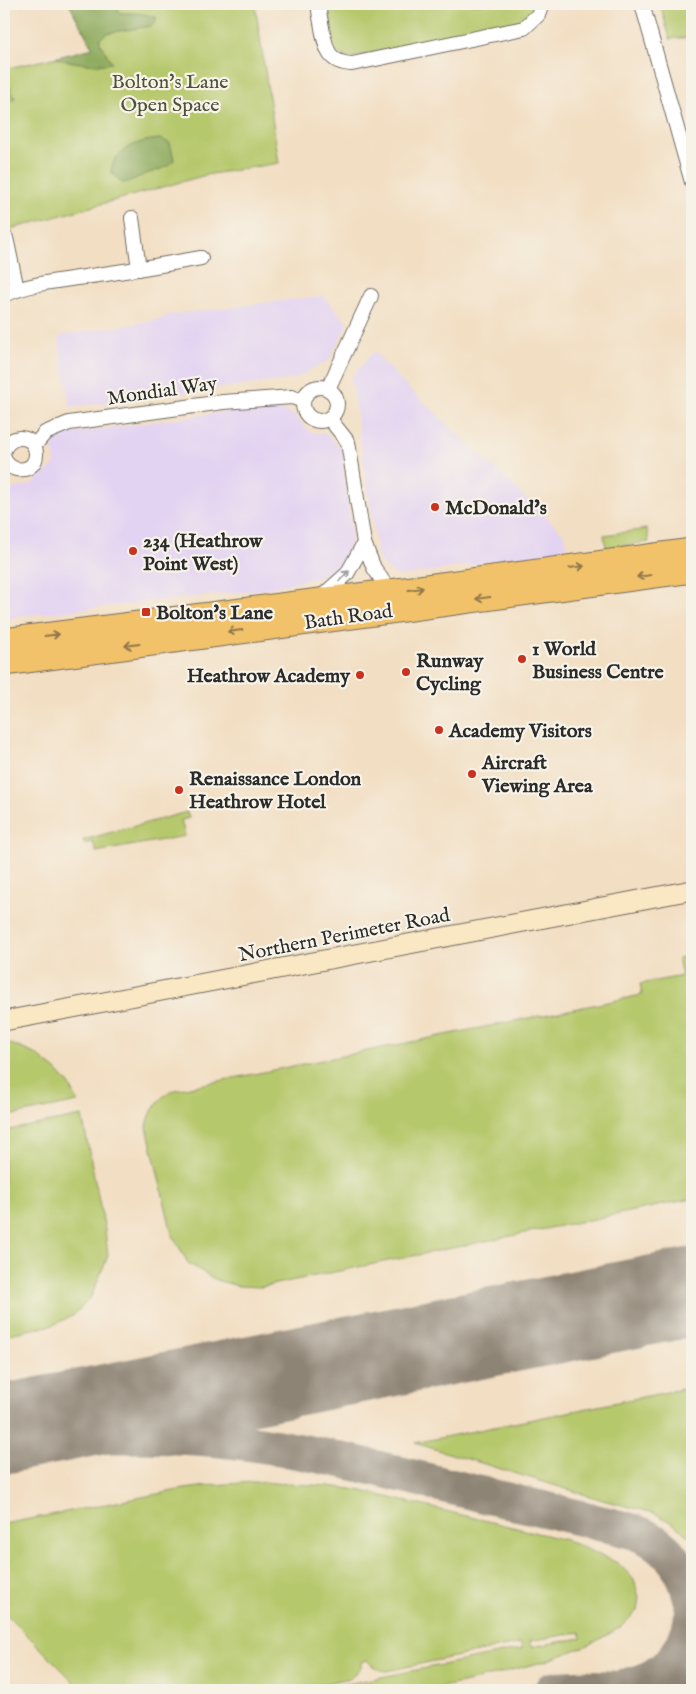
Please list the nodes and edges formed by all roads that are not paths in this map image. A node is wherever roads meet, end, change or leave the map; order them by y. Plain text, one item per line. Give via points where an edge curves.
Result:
1 (319, 4) edge
2 (542, 4) edge
3 (642, 4) edge
4 (690, 166) edge
5 (692, 182) edge
6 (132, 218) dead end
7 (6, 238) dead end
8 (202, 258) dead end
9 (139, 270) junction
10 (17, 289) junction
11 (4, 295) edge
12 (371, 296) dead end
13 (328, 389) junction
14 (303, 401) junction
15 (329, 418) junction
16 (34, 446) junction
17 (4, 450) edge
18 (5, 464) edge
19 (364, 543) junction
20 (692, 552) edge
21 (692, 570) edge
22 (390, 592) junction
23 (316, 602) junction
24 (4, 641) edge
25 (4, 663) edge
26 (692, 890) edge
27 (4, 1021) edge

1 - 2 street via 329,54 344,64 524,28 538,15
3 - 4 street
4 - 5 street
6 - 9 street
7 - 10 street
8 - 9 street
9 - 10 street
10 - 11 street
12 - 13 street
13 - 14 street via 312,389
13 - 15 street via 337,400 336,410
14 - 15 street via 309,416 318,421
14 - 16 street, Mondial Way via 292,397 223,402 68,423 45,433
15 - 19 street via 348,442
16 - 17 street via 27,439 17,438 8,442
16 - 18 street via 35,460 29,468 18,470
19 - 22 street via 374,568
23 -> 19 street via 347,574
22 -> 20 highway, Bath Road
21 -> 25 highway, Bath Road
22 - 23 highway, Bath Road
24 -> 23 highway, Bath Road
26 - 27 street, Northern Perimeter Road

